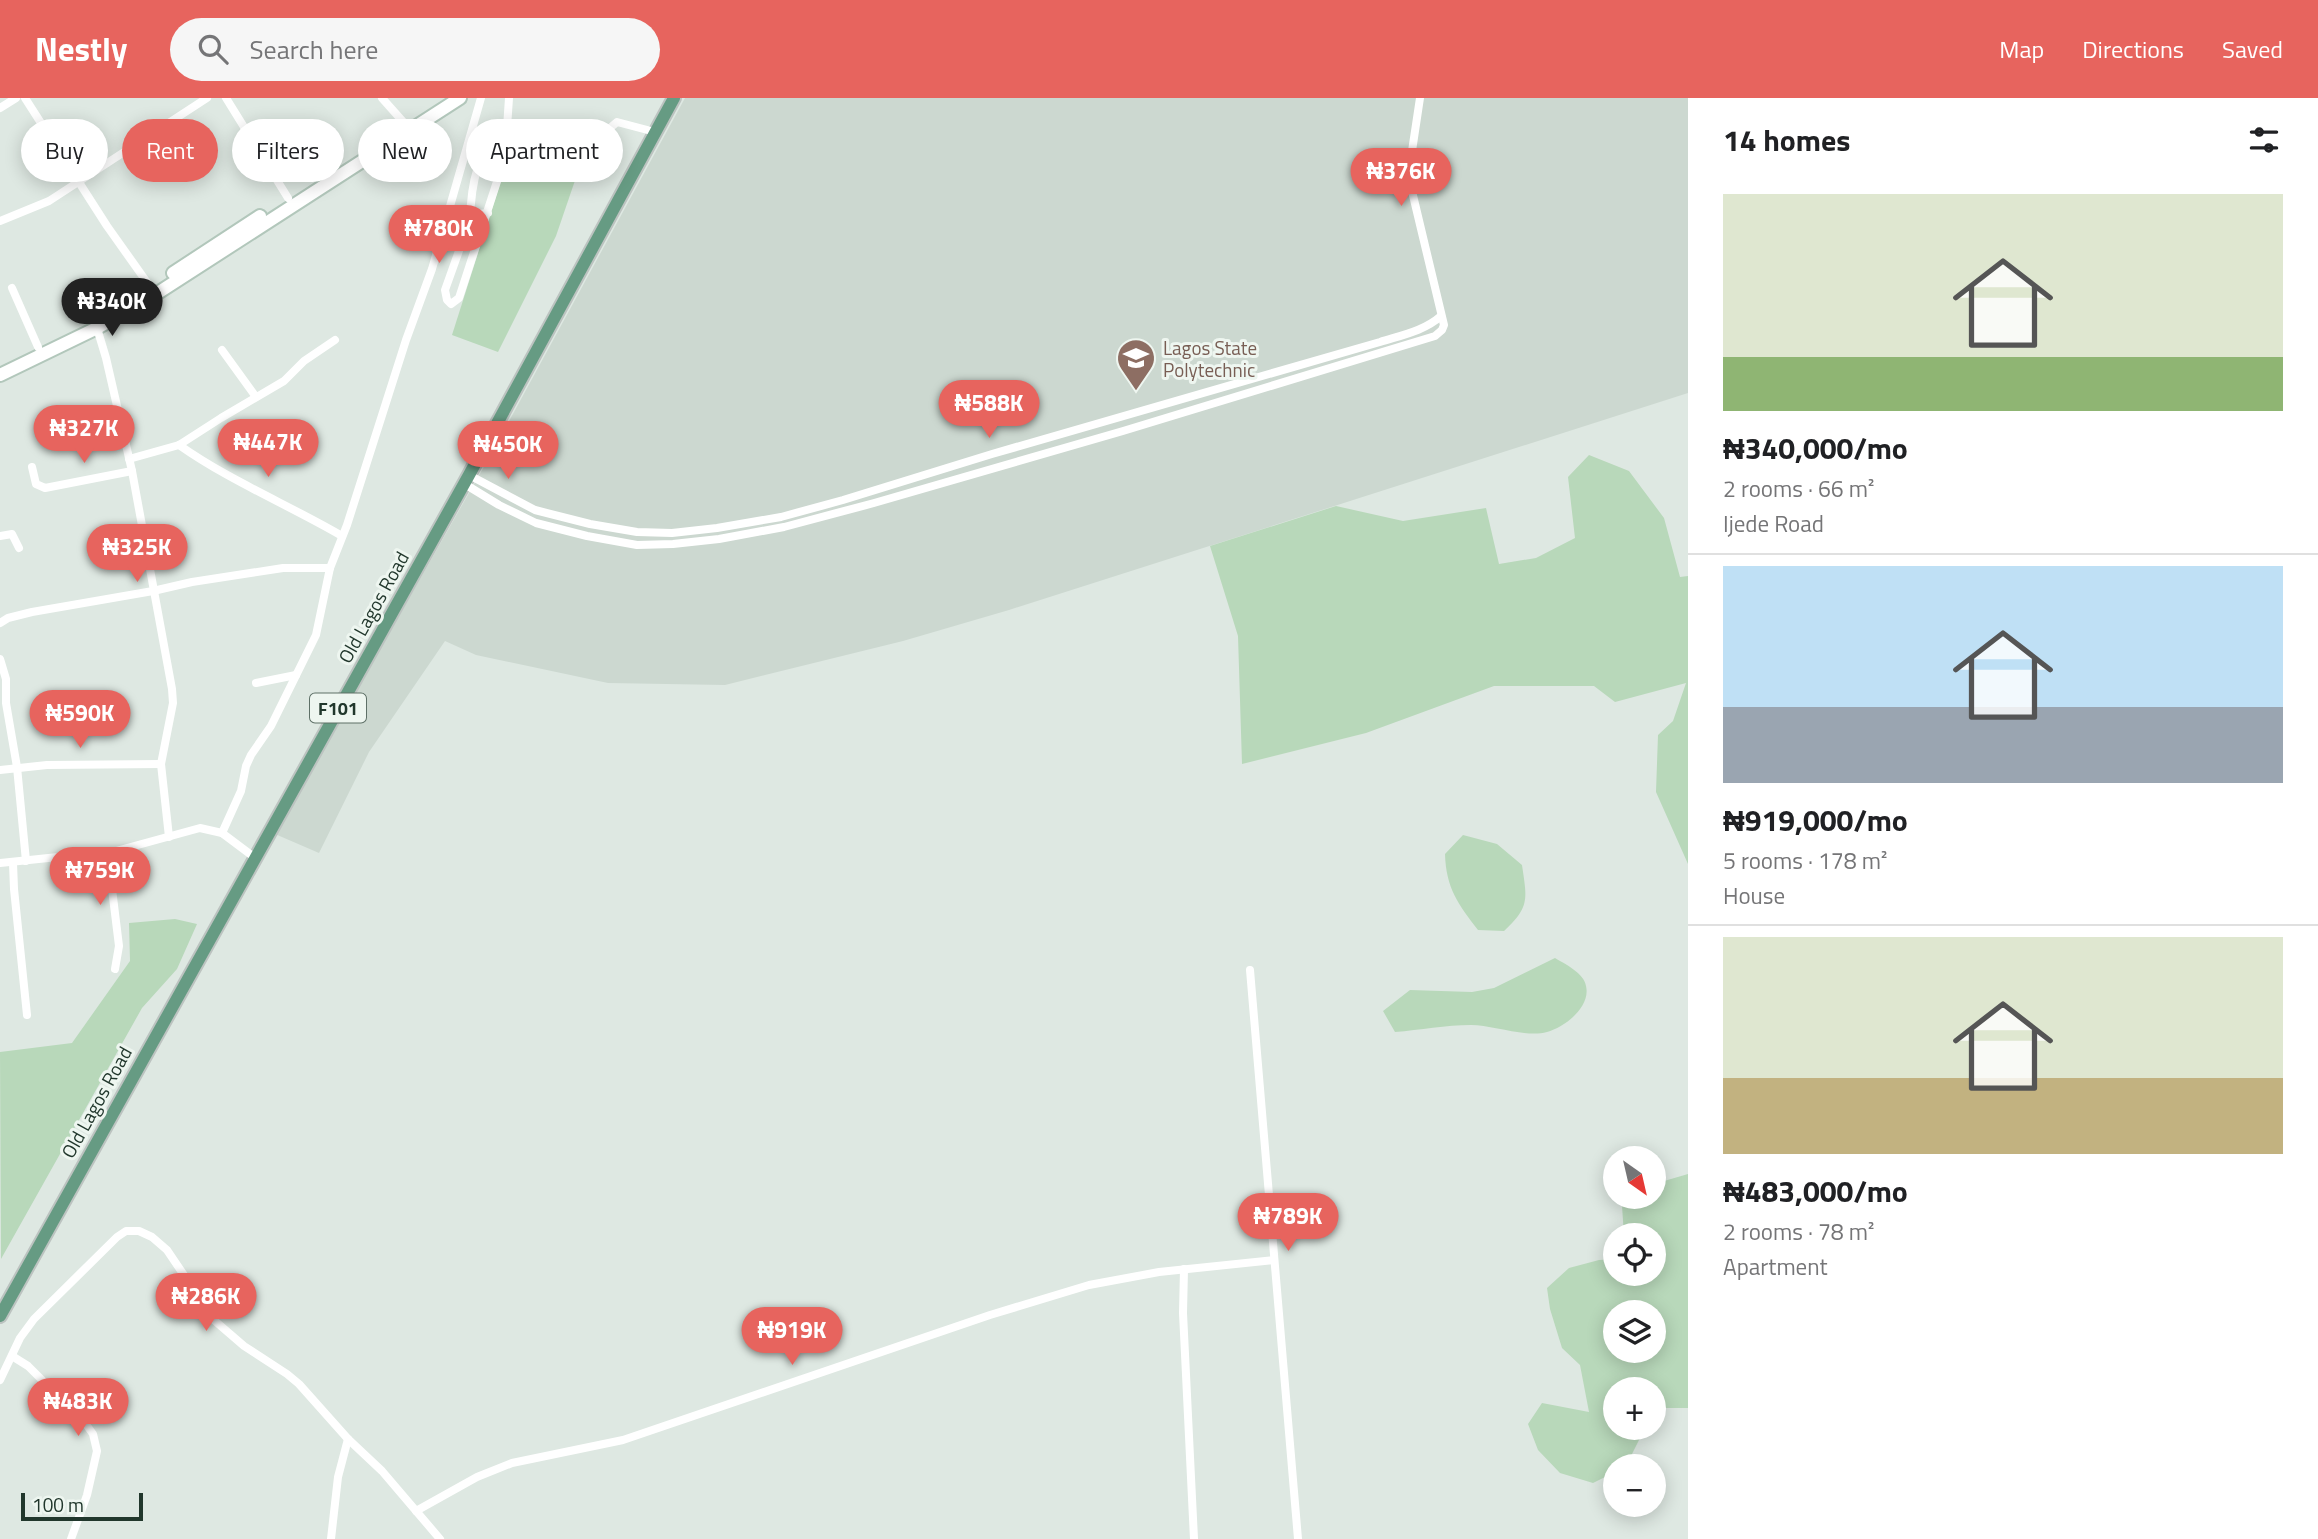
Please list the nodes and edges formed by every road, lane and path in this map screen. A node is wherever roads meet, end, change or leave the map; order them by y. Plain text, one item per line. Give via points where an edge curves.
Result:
1 (16, 98) edge
2 (25, 98) edge
3 (207, 98) edge
4 (226, 98) edge
5 (382, 98) edge
6 (449, 98) edge
7 (460, 98) edge
8 (481, 98) edge
9 (509, 98) edge
10 (674, 98) edge
11 (1420, 98) edge
12 (0, 108) edge
13 (38, 119) edge
14 (401, 119) edge
15 (416, 119) edge
16 (508, 119) edge
17 (623, 124) edge
18 (655, 132) junction
19 (358, 155) edge
20 (108, 162) edge
21 (77, 182) joint
22 (473, 182) edge
23 (497, 182) edge
24 (288, 198) junction
25 (488, 213) junction
26 (470, 220) junction
27 (0, 221) edge
28 (200, 260) junction
29 (12, 288) dead end
30 (151, 288) junction
31 (1441, 316) junction
32 (97, 328) junction
33 (335, 340) dead end
34 (38, 347) junction
35 (222, 350) dead end
36 (0, 365) edge
37 (0, 374) edge
38 (256, 397) junction
39 (179, 445) junction
40 (129, 459) junction
41 (32, 467) dead end
42 (132, 471) junction
43 (466, 479) junction
44 (0, 536) edge
45 (342, 536) junction
46 (19, 548) dead end
47 (330, 568) junction
48 (153, 591) junction
49 (0, 624) edge
50 (0, 659) edge
51 (296, 675) junction
52 (256, 683) dead end
53 (160, 764) junction
54 (17, 767) junction
55 (0, 770) edge
56 (222, 833) junction
57 (169, 837) junction
58 (116, 851) junction
59 (254, 857) junction
60 (26, 861) junction
61 (0, 863) edge
62 (13, 863) junction
63 (115, 969) dead end
64 (1250, 970) dead end
65 (27, 1015) dead end
66 (1274, 1260) junction
67 (1184, 1269) junction
68 (0, 1316) edge
69 (12, 1356) junction
70 (0, 1380) edge
71 (348, 1439) junction
72 (416, 1511) junction
73 (71, 1539) edge
74 (331, 1539) edge
75 (440, 1539) edge
76 (1194, 1539) edge
77 (1298, 1539) edge

1 - 12 street
2 - 13 street
3 - 20 street
4 - 24 street
5 - 14 street
6 - 15 main road
7 - 28 main road
8 - 45 street via 441,243
9 - 16 street
10 - 18 main road, Old Lagos Road / F101
11 - 31 street via 1411,187
17 - 18 street
18 - 43 main road, Old Lagos Road / F101
19 - 24 main road
21 - 27 street via 49,201
21 - 30 street
22 - 26 street
23 - 25 street
24 - 28 main road
25 - 26 street
25 - 26 street via 459,298 451,303 445,290
28 - 30 main road
28 - 32 main road via 153,296
29 - 34 street
30 - 34 main road
31 - 43 street via 1392,338 843,500 717,528 637,532 590,524 535,510
31 - 43 street via 1444,325 1435,336 874,503 719,539 637,545 587,536 536,523 499,505
32 - 37 main road
32 - 40 street
33 - 38 street
34 - 36 main road
35 - 38 street
38 - 39 street
39 - 40 street
39 - 45 street
40 - 42 street
41 - 42 street via 36,484 45,488
42 - 48 street
43 - 59 main road, Old Lagos Road / F101
44 - 46 street via 12,534
45 - 47 street
47 - 48 street via 283,568
47 - 51 street via 316,635
48 - 49 street via 25,613
48 - 53 street via 173,703
50 - 54 street
51 - 52 street
51 - 56 street via 251,755 242,791
53 - 54 street
53 - 57 street
54 - 55 street
54 - 60 street
56 - 57 street via 200,828
56 - 59 street
57 - 58 street
58 - 60 street
58 - 63 street via 111,889 120,946
59 - 68 main road, Old Lagos Road / F101
60 - 62 street
61 - 62 street
62 - 65 street
64 - 66 street
66 - 67 street
66 - 77 street
67 - 72 street via 1088,1285 623,1440 512,1463
67 - 76 street
69 - 70 street
69 - 71 street via 34,1319 60,1292 117,1237 139,1231 167,1250 215,1321 287,1374
69 - 73 street via 85,1423 97,1444 87,1495
71 - 72 street
71 - 74 street
72 - 75 street

